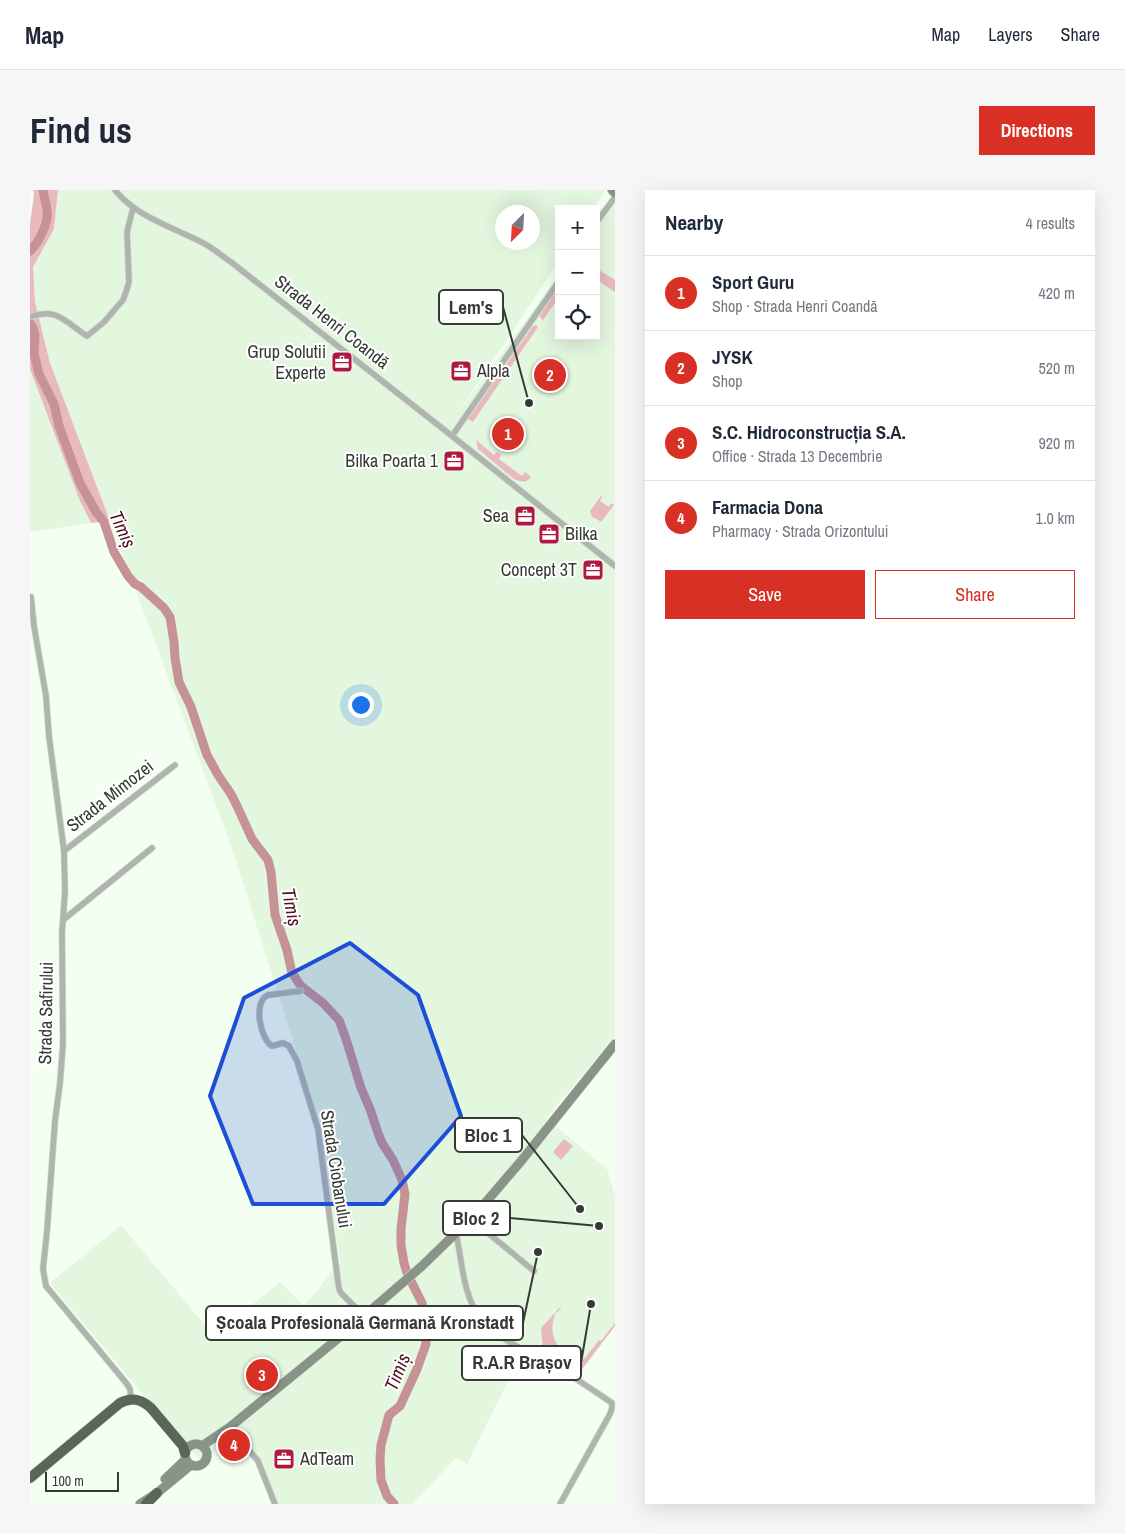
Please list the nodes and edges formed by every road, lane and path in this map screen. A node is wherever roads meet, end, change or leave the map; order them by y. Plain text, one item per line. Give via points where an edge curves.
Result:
1 (115, 190) edge
2 (612, 190) edge
3 (615, 195) edge
4 (133, 208) junction
5 (600, 217) edge
6 (555, 287) edge
7 (30, 317) edge
8 (452, 436) junction
9 (615, 566) edge
10 (31, 597) edge
11 (174, 765) dead end
12 (152, 848) dead end
13 (64, 851) junction
14 (63, 920) junction
15 (301, 992) dead end
16 (615, 1044) edge
17 (471, 1219) junction
18 (456, 1234) junction
19 (534, 1271) dead end
20 (364, 1316) junction
21 (131, 1399) junction
22 (613, 1402) edge
23 (230, 1427) junction
24 (194, 1453) junction
25 (30, 1478) edge
26 (157, 1492) joint
27 (144, 1502) edge
28 (275, 1504) edge
29 (560, 1504) edge

1 - 4 street, Strada Henri Coandă
2 - 3 main road
3 - 5 street
4 - 7 street via 127,232 129,282 126,292 123,300 97,328 87,336 54,314
4 - 8 street, Strada Henri Coandă via 207,245
6 - 8 street
8 - 9 street, Strada Henri Coandă
10 - 13 street, Strada Safirului
11 - 13 street, Strada Mimozei
12 - 14 street
13 - 14 street, Strada Safirului
14 - 21 street, Strada Safirului via 63,1044 44,1278 46,1286 127,1384
15 - 20 street, Strada Ciobanului via 263,997 259,1008 261,1025 268,1043 289,1046 297,1060 318,1129 339,1289
16 - 17 main road
17 - 18 main road
17 - 19 street
18 - 20 main road
18 - 22 street via 468,1292 487,1326
20 - 23 main road
21 - 24 highway via 145,1403 183,1446
21 - 25 highway via 120,1403
22 - 29 street via 610,1414
23 - 24 main road
23 - 28 street via 258,1460
24 - 26 main road
24 - 27 main road
26 - 27 highway

